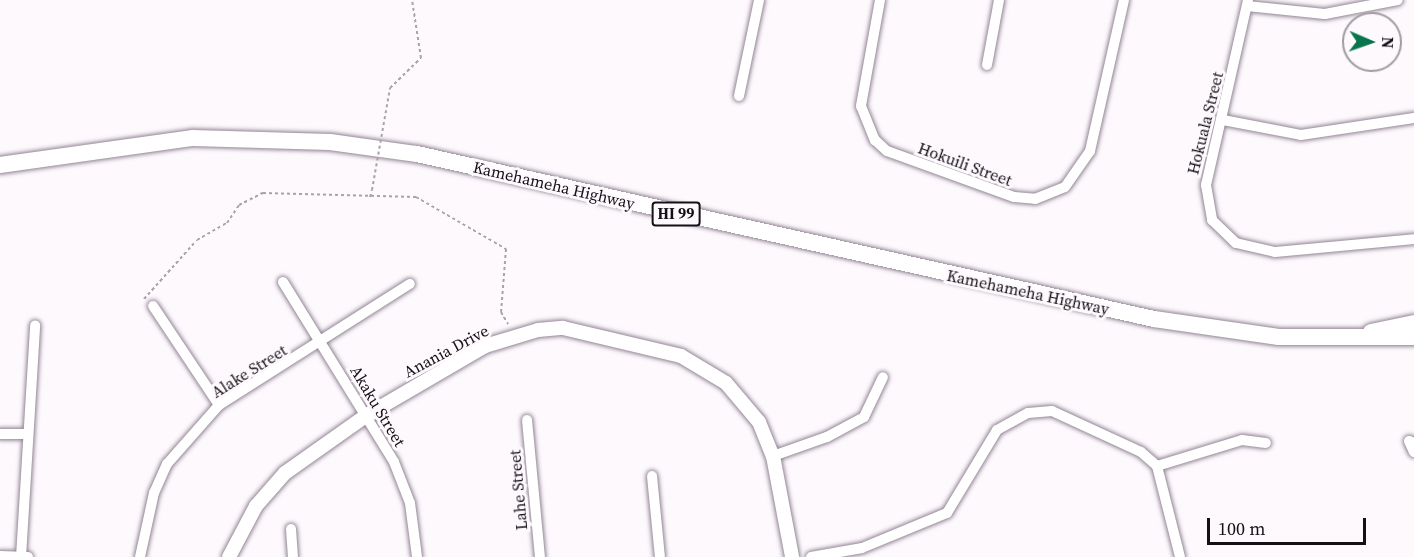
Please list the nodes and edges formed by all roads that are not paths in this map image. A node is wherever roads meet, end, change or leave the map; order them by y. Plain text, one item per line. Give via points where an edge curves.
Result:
1 (759, 0) edge
2 (880, 0) edge
3 (999, 0) edge
4 (1124, 0) edge
5 (1398, 0) edge
6 (1248, 3) edge
7 (987, 65) dead end
8 (739, 96) dead end
9 (1414, 118) edge
10 (1223, 120) junction
11 (0, 165) edge
12 (1414, 239) edge
13 (283, 282) dead end
14 (410, 284) dead end
15 (151, 304) road end
16 (1414, 322) edge
17 (35, 325) dead end
18 (1350, 336) junction
19 (1414, 337) edge
20 (323, 342) junction
21 (883, 377) dead end
22 (219, 405) junction
23 (367, 415) junction
24 (527, 420) dead end
25 (0, 434) edge
26 (28, 434) junction
27 (1414, 442) edge
28 (1266, 443) dead end
29 (1414, 452) edge
30 (773, 456) junction
31 (1157, 466) junction
32 (652, 476) dead end
33 (291, 529) dead end
34 (0, 556) edge
35 (21, 557) edge
36 (28, 557) edge
37 (140, 557) edge
38 (229, 557) edge
39 (293, 557) edge
40 (417, 557) edge
41 (540, 557) edge
42 (660, 557) edge
43 (792, 557) edge
44 (811, 557) edge
45 (1180, 557) edge

1 - 8 street
2 - 4 street, Hokuili Street via 861,106 875,140 887,151 1014,197 1035,199 1065,188 1090,151
3 - 7 street
5 - 6 street via 1325,14
6 - 10 street, Hokuala Street
9 - 10 street via 1301,135
10 - 12 street, Hokuala Street via 1206,185 1212,220 1236,243 1285,252
11 - 18 main road, Kamehameha Highway / HI 99 via 193,138 341,144 417,154 1154,318 1279,337
13 - 20 street, Akaku Street
14 - 20 street, Alake Street
15 - 22 street
16 - 18 main road, Kamehameha Highway / HI 99
17 - 26 street
18 - 19 main road, Kamehameha Highway / HI 99
20 - 22 street, Alake Street
20 - 23 street, Akaku Street
21 - 30 street via 864,417 827,437
22 - 37 street, Alake Street via 167,464 154,493
23 - 30 street, Anania Drive via 485,346 516,335 563,328 636,342 705,370 726,383 759,422
23 - 38 street, Anania Drive via 285,473 256,506
23 - 40 street, Akaku Street via 403,481
24 - 41 street, Lahe Street
25 - 26 street
26 - 35 street
27 - 29 street via 1409,441
28 - 31 street via 1242,440
30 - 43 street, Anania Drive
31 - 44 street via 1141,452 1052,411 1028,413 997,430 947,513 851,551
31 - 45 street
32 - 42 street
33 - 39 street
34 - 35 street
35 - 36 street

